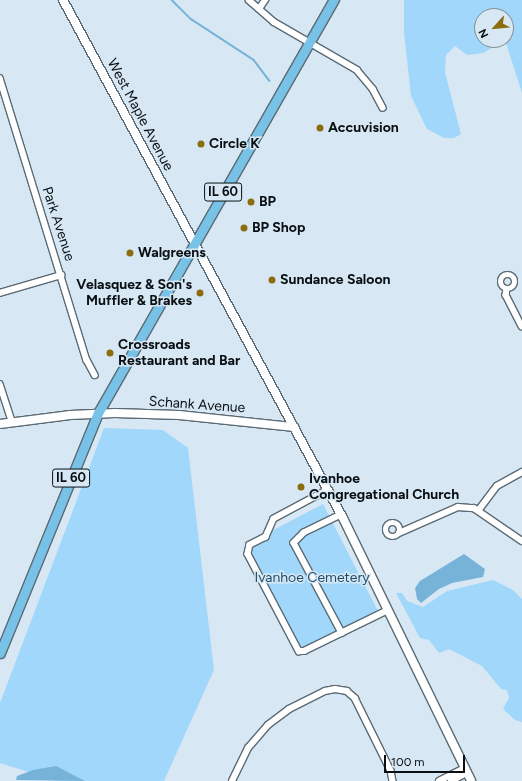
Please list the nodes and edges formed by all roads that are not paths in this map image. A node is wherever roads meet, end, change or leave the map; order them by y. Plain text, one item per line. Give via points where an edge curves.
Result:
1 (63, 0) edge
2 (249, 0) edge
3 (264, 0) edge
4 (334, 0) edge
5 (259, 9) junction
6 (310, 43) junction
7 (0, 78) edge
8 (383, 108) dead end
9 (194, 242) junction
10 (61, 275) junction
11 (507, 289) dead end
12 (0, 293) edge
13 (522, 326) edge
14 (95, 375) dead end
15 (0, 384) edge
16 (98, 413) junction
17 (12, 422) junction
18 (0, 424) edge
19 (294, 427) junction
20 (522, 472) edge
21 (328, 490) junction
22 (478, 510) junction
23 (341, 515) junction
24 (399, 533) dead end
25 (522, 541) edge
26 (388, 610) junction
27 (342, 632) junction
28 (0, 653) edge
29 (468, 774) edge
30 (232, 781) edge
31 (393, 781) edge
32 (439, 781) edge
33 (451, 781) edge

1 - 9 main road, West Maple Avenue
2 - 5 street
3 - 5 street
4 - 6 main road, IL 60
5 - 6 street via 274,22
6 - 8 street via 357,70 373,89
6 - 9 main road, IL 60
7 - 10 street, Park Avenue
9 - 16 main road, IL 60
9 - 19 main road, West Maple Avenue
10 - 12 street
10 - 14 street, Park Avenue via 87,360
11 - 13 street via 506,295
15 - 17 street
16 - 17 main road, Schank Avenue
16 - 19 main road, Schank Avenue via 179,415
16 - 28 main road, IL 60
17 - 18 main road, Schank Avenue
19 - 21 main road, West Maple Avenue
20 - 22 street via 496,486
21 - 23 main road, West Maple Avenue
21 - 27 street via 274,519 266,537 250,545 248,552 299,651 304,651
22 - 24 street via 457,507
22 - 25 street
23 - 26 main road, West Maple Avenue
23 - 27 street via 304,533 294,543
26 - 27 street
26 - 29 main road, West Maple Avenue
29 - 32 street
29 - 33 street
30 - 31 street via 248,748 268,725 289,709 335,689 347,691 355,698 391,771

